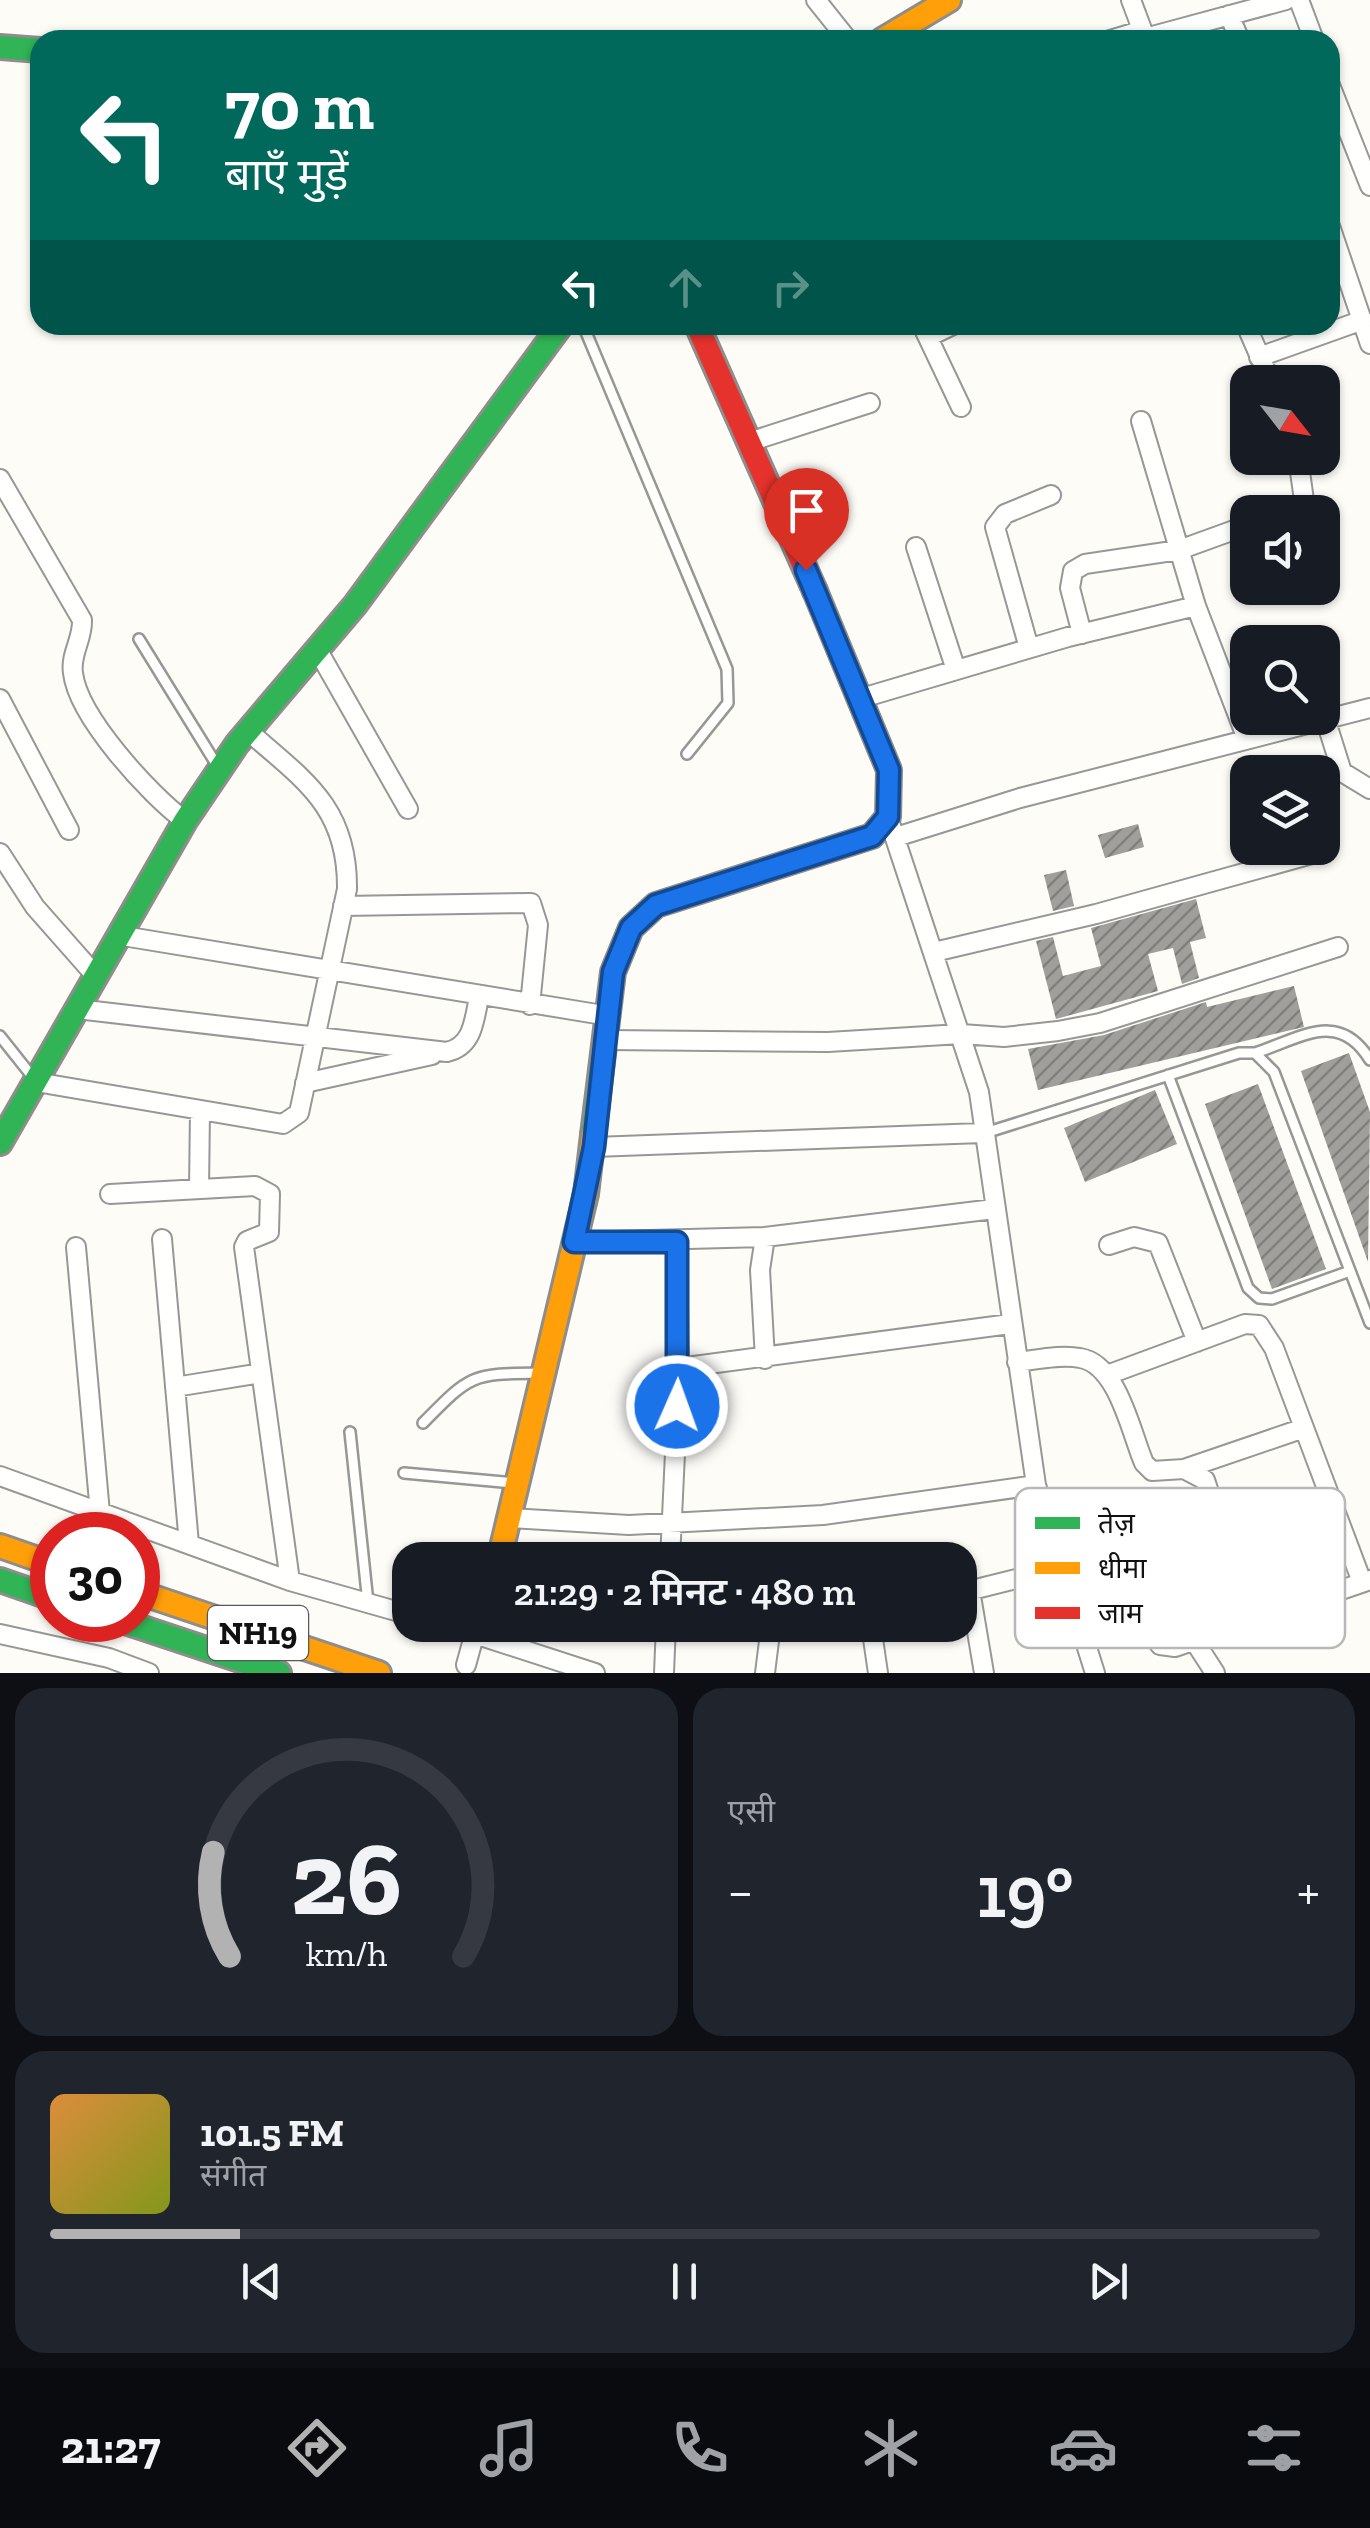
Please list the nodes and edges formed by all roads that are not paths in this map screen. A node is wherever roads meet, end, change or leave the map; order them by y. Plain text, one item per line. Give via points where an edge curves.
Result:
1 (816, 0) edge
2 (949, 0) edge
3 (1131, 0) edge
4 (1286, 0) edge
5 (1299, 0) edge
6 (1230, 15) junction
7 (840, 30) edge
8 (899, 30) edge
9 (1143, 30) edge
10 (1178, 30) edge
11 (1236, 30) edge
12 (1310, 30) edge
13 (0, 48) edge
14 (30, 50) edge
15 (1340, 110) edge
16 (1370, 186) edge
17 (1340, 254) edge
18 (1363, 320) junction
19 (1340, 328) edge
20 (553, 335) edge
21 (588, 335) edge
22 (701, 335) edge
23 (927, 335) edge
24 (1250, 335) edge
25 (1321, 335) edge
26 (1370, 344) edge
27 (1259, 357) junction
28 (1263, 365) edge
29 (870, 402) dead end
30 (961, 407) dead end
31 (1142, 421) dead end
32 (749, 442) junction
33 (0, 479) edge
34 (1051, 495) dead end
35 (1230, 532) edge
36 (916, 547) dead end
37 (1179, 550) junction
38 (1196, 606) junction
39 (1082, 634) junction
40 (138, 639) dead end
41 (1029, 648) junction
42 (318, 649) junction
43 (956, 670) junction
44 (1228, 690) joint
45 (862, 698) junction
46 (0, 700) edge
47 (1370, 708) edge
48 (1340, 715) edge
49 (248, 730) junction
50 (1262, 735) edge
51 (1330, 735) edge
52 (1247, 739) junction
53 (687, 754) dead end
54 (220, 769) junction
55 (1370, 790) edge
56 (408, 809) dead end
57 (185, 821) junction
58 (892, 827) junction
59 (69, 830) dead end
60 (0, 853) edge
61 (1273, 865) edge
62 (343, 906) junction
63 (117, 935) junction
64 (1338, 947) dead end
65 (934, 952) junction
66 (327, 972) junction
67 (95, 975) junction
68 (479, 997) junction
69 (530, 1005) junction
70 (77, 1009) junction
71 (608, 1028) junction
72 (960, 1034) junction
73 (0, 1036) edge
74 (313, 1036) junction
75 (447, 1052) junction
76 (1254, 1052) junction
77 (1370, 1060) edge
78 (1168, 1075) junction
79 (36, 1082) junction
80 (305, 1083) junction
81 (200, 1111) junction
82 (982, 1133) junction
83 (0, 1143) edge
84 (594, 1147) junction
85 (198, 1189) junction
86 (110, 1194) dead end
87 (994, 1209) junction
88 (765, 1237) junction
89 (162, 1239) dead end
90 (574, 1242) junction
91 (677, 1242) junction
92 (1109, 1245) dead end
93 (76, 1246) dead end
94 (1350, 1271) junction
95 (1370, 1323) edge
96 (1010, 1324) junction
97 (1197, 1342) junction
98 (766, 1359) junction
99 (1016, 1362) junction
100 (680, 1368) junction
101 (542, 1372) junction
102 (261, 1373) junction
103 (1108, 1375) junction
104 (175, 1387) junction
105 (423, 1423) dead end
106 (1304, 1428) junction
107 (350, 1432) dead end
108 (1184, 1469) junction
109 (404, 1473) dead end
110 (0, 1476) edge
111 (517, 1484) junction
112 (1036, 1485) junction
113 (1037, 1488) edge
114 (1210, 1488) edge
115 (1328, 1488) edge
116 (100, 1512) joint
117 (510, 1518) junction
118 (671, 1520) junction
119 (1345, 1529) edge
120 (160, 1534) edge
121 (504, 1542) edge
122 (670, 1542) edge
123 (188, 1544) junction
124 (0, 1546) edge
125 (30, 1556) edge
126 (1015, 1579) edge
127 (0, 1580) edge
128 (290, 1581) junction
129 (1366, 1581) edge
130 (977, 1589) edge
131 (30, 1590) edge
132 (160, 1599) edge
133 (368, 1602) junction
134 (392, 1609) edge
135 (160, 1633) edge
136 (0, 1634) edge
137 (472, 1642) edge
138 (511, 1642) edge
139 (665, 1642) edge
140 (769, 1642) edge
141 (873, 1642) edge
142 (977, 1642) edge
143 (1087, 1648) edge
144 (1198, 1648) edge
145 (466, 1665) dead end
146 (149, 1673) edge
147 (279, 1673) edge
148 (378, 1673) edge
149 (595, 1673) edge
150 (664, 1673) edge
151 (765, 1673) edge
152 (878, 1673) edge
153 (984, 1673) edge
154 (1095, 1673) edge
155 (1215, 1673) edge

1 - 7 street
2 - 8 main road
3 - 9 street
4 - 6 street
5 - 12 street
6 - 10 street
6 - 11 street
13 - 14 main road
15 - 16 street
17 - 18 street
18 - 19 street
18 - 26 street
20 - 42 main road via 462,465
21 - 53 lane via 727,669 728,703
22 - 32 main road
23 - 30 street
24 - 27 street
25 - 27 street
27 - 28 street
29 - 32 street
31 - 37 street
32 - 45 main road
33 - 57 street via 82,620 72,660 80,694 140,783
34 - 41 street via 1004,514 994,527
35 - 37 street
36 - 43 street
37 - 38 street
37 - 39 street via 1073,571 1070,588
38 - 39 street
38 - 44 street
39 - 41 street
40 - 54 lane
41 - 43 street
42 - 49 main road
42 - 56 street
43 - 45 street
44 - 52 street
45 - 58 main road via 889,770
46 - 59 street
47 - 48 street
49 - 54 main road
49 - 62 street via 319,793 331,813 347,859
50 - 52 street
51 - 55 street via 1342,772
52 - 58 street
54 - 57 main road
57 - 63 main road
58 - 65 street
58 - 71 main road via 656,905 631,928 613,972
60 - 67 street via 35,907
61 - 65 street
62 - 66 street
62 - 69 street via 530,902 538,925
63 - 66 street
63 - 67 main road
64 - 72 street via 1100,1023 1004,1037
65 - 72 street
66 - 68 street
66 - 74 street
67 - 70 main road
68 - 69 street
68 - 75 street via 468,1040
69 - 71 street
70 - 74 street
70 - 79 main road
71 - 72 street via 778,1044
71 - 84 main road
72 - 82 street via 979,1092
73 - 79 lane
74 - 75 street
74 - 80 street
75 - 80 street
76 - 77 lane via 1332,1028 1348,1032
76 - 78 lane
76 - 94 lane via 1274,1072
78 - 82 lane
78 - 94 lane via 1248,1288 1272,1299
79 - 81 street
79 - 83 main road
80 - 81 street via 298,1113 283,1124
81 - 85 street
82 - 84 street
82 - 87 street
84 - 90 main road
85 - 86 street
85 - 102 street via 255,1186 270,1194 270,1232 244,1247
87 - 88 street
87 - 96 street
88 - 91 street
88 - 98 street via 760,1270
89 - 104 street
90 - 91 street
90 - 101 main road
91 - 100 street
92 - 97 street via 1134,1237 1158,1243
93 - 116 street
94 - 95 lane
96 - 98 street
96 - 99 street
97 - 103 street
97 - 106 street via 1259,1325
98 - 100 street
99 - 103 street via 1078,1357
99 - 112 street
100 - 118 street
101 - 105 lane via 477,1375
101 - 111 main road
102 - 104 street
102 - 128 street
103 - 108 street via 1144,1463 1163,1474
104 - 123 street
106 - 108 street
106 - 115 street
107 - 133 lane
108 - 114 street
109 - 111 lane
110 - 116 street
111 - 117 main road
112 - 113 street
112 - 118 street via 823,1515
117 - 118 street via 629,1525
117 - 121 main road
118 - 122 street
119 - 129 street
120 - 123 street
123 - 128 street
124 - 125 main road
126 - 130 street
127 - 131 main road
128 - 133 street
132 - 148 main road, NH19
133 - 134 street
135 - 147 main road, NH19
136 - 146 street
137 - 145 street
138 - 149 street
139 - 150 street
140 - 151 street
141 - 152 street
142 - 153 street
143 - 154 street
144 - 155 street

